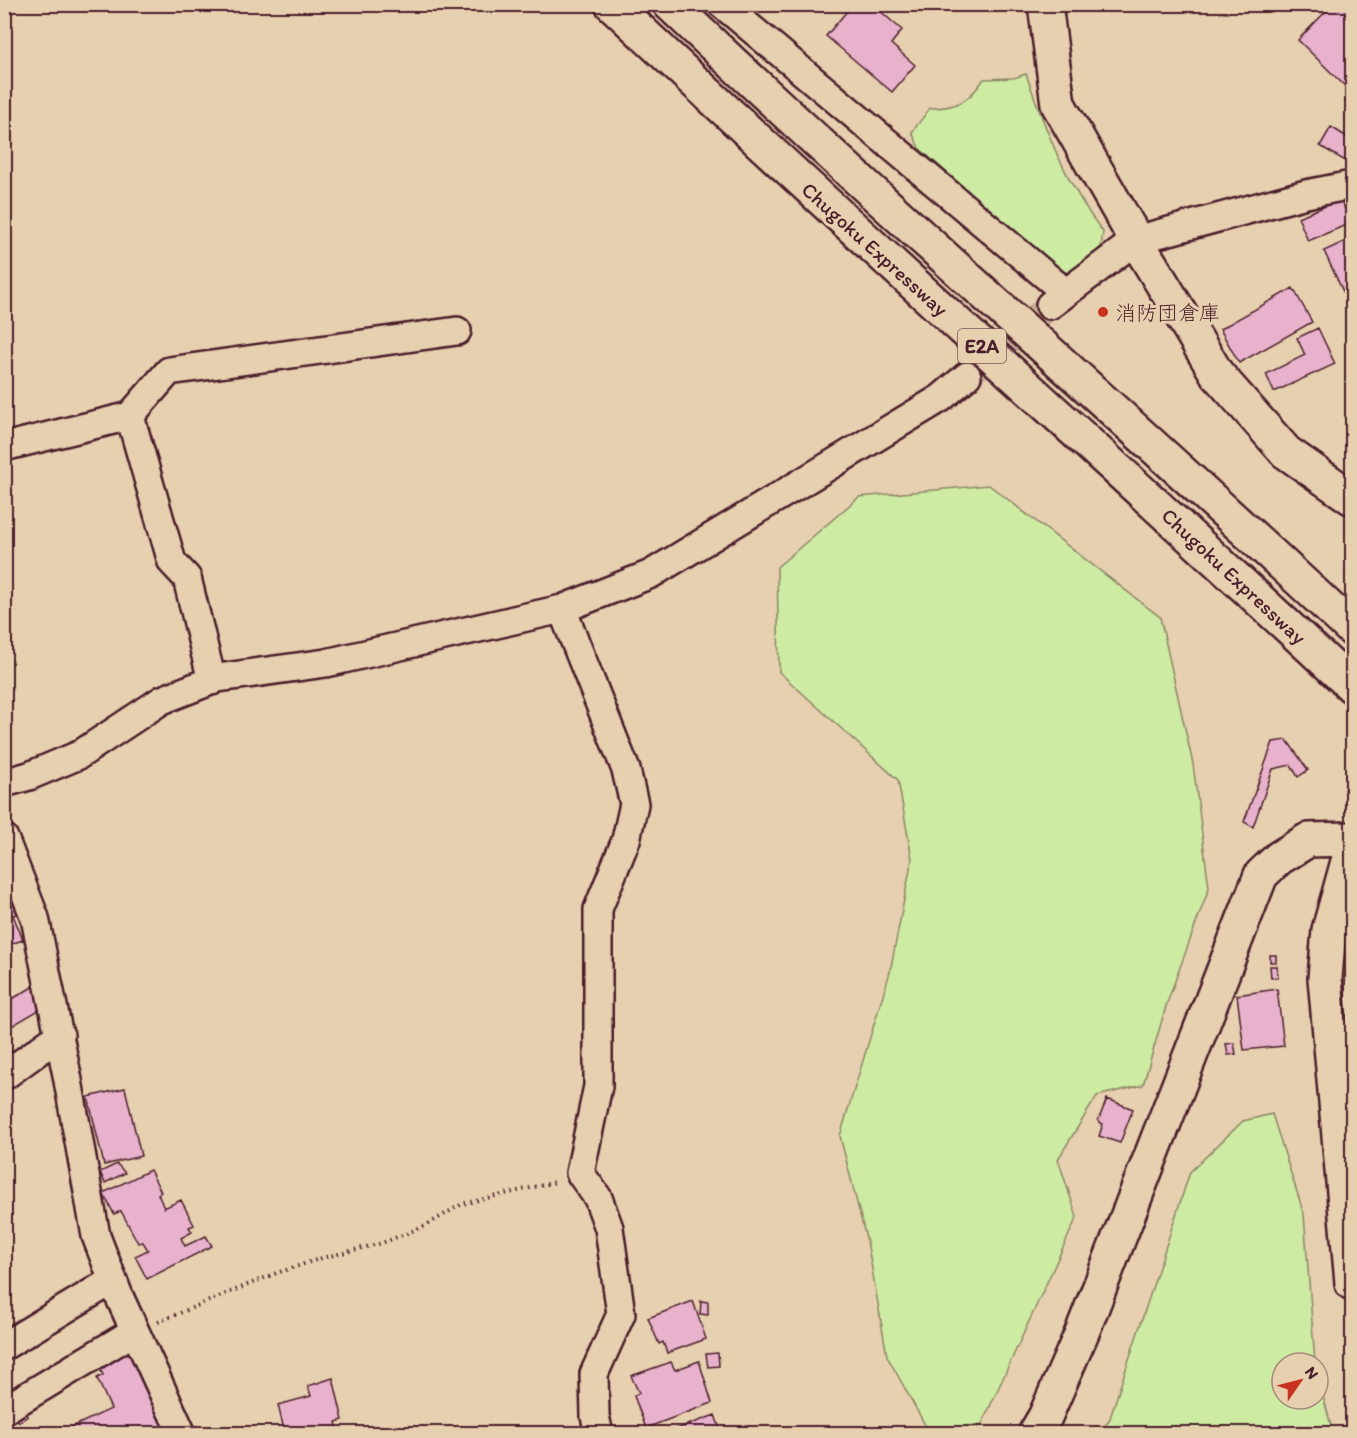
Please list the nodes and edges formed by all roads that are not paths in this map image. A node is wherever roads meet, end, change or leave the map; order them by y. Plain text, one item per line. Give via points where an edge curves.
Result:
1 (612, 4) edge
2 (670, 4) edge
3 (722, 4) edge
4 (1045, 4) edge
5 (1353, 185) edge
6 (1136, 240) junction
7 (457, 331) dead end
8 (967, 376) tunnel mouth
9 (130, 416) junction
10 (4, 447) edge
11 (1353, 498) edge
12 (562, 609) junction
13 (1353, 629) edge
14 (212, 681) junction
15 (1353, 686) edge
16 (4, 783) edge
17 (4, 838) edge
18 (1353, 839) edge
19 (1353, 847) edge
20 (60, 1035) junction
21 (4, 1076) edge
22 (1346, 1152) edge
23 (113, 1280) junction
24 (1353, 1283) edge
25 (135, 1331) junction
26 (4, 1346) edge
27 (4, 1410) edge
28 (182, 1434) edge
29 (599, 1434) edge
30 (1035, 1434) edge

1 - 15 main road, Chugoku Expressway / E2A via 780,163
2 - 13 main road, Chugoku Expressway / E2A via 806,134 1054,354
3 - 6 street via 1057,299
4 - 6 main road via 1058,104
5 - 6 street
6 - 11 main road via 1217,374 1286,452
7 - 9 street via 169,371
8 - 12 street via 941,398 651,574
9 - 10 street
9 - 14 street via 172,562 187,578
12 - 14 street via 326,663
12 - 29 street via 626,770 634,804 626,840 598,909 598,1086 580,1173 598,1198 609,1228 621,1314 594,1374
14 - 16 street via 162,700 79,755
17 - 20 street via 35,918
18 - 30 main road via 1308,840 1261,875 1083,1330
19 - 22 main road via 1329,930 1324,978
20 - 21 street
20 - 23 street via 96,1236
22 - 24 main road
23 - 25 street
23 - 26 street
25 - 27 street
25 - 28 street

